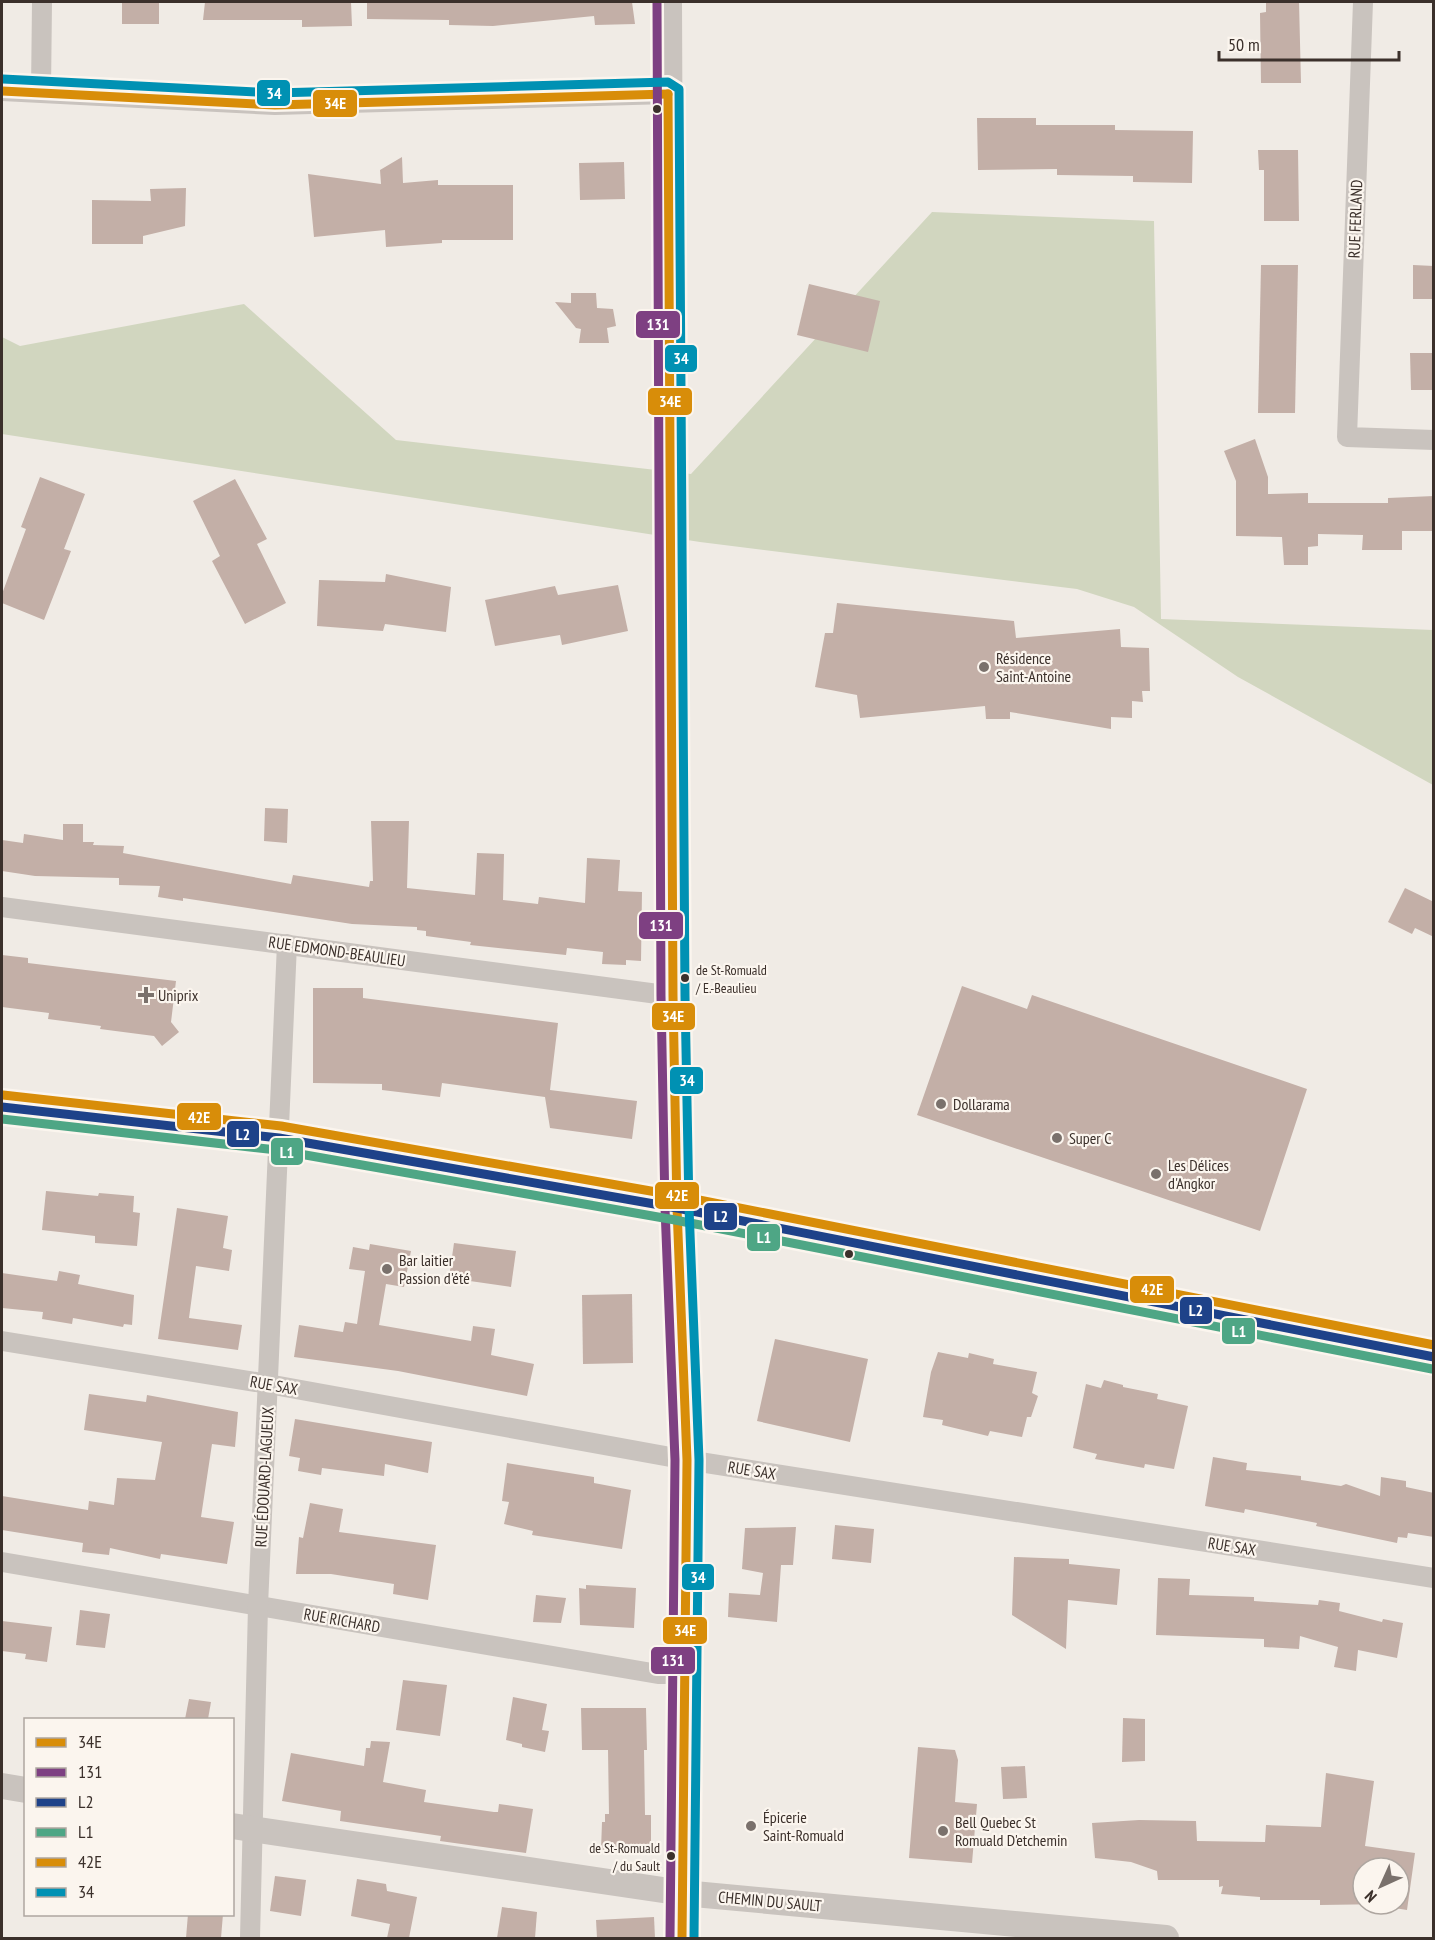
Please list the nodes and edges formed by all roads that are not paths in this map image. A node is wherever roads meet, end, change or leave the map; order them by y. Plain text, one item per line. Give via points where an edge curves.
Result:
1 (42, 2) edge
2 (669, 2) edge
3 (1363, 2) edge
4 (2, 91) edge
5 (41, 91) junction
6 (668, 94) junction
7 (1434, 440) edge
8 (2, 907) edge
9 (287, 944) junction
10 (673, 996) junction
11 (2, 1107) edge
12 (279, 1137) junction
13 (677, 1208) junction
14 (2, 1341) edge
15 (1434, 1357) edge
16 (268, 1384) junction
17 (687, 1460) junction
18 (2, 1562) edge
19 (1434, 1578) edge
20 (258, 1606) junction
21 (683, 1674) junction
22 (2, 1786) edge
23 (24, 1790) edge
24 (243, 1828) edge
25 (683, 1893) junction
26 (250, 1938) edge
27 (682, 1938) edge
28 (1166, 1938) edge

1 - 5 street
2 - 6 street
3 - 7 street, RUE FERLAND via 1347,437
4 - 5 street
5 - 6 street via 276,105
6 - 10 street
8 - 9 street, RUE EDMOND-BEAULIEU
9 - 10 street, RUE EDMOND-BEAULIEU
9 - 12 street, RUE ÉDOUARD-LAGUEUX
10 - 13 street
11 - 12 main road
12 - 13 main road
12 - 16 street, RUE ÉDOUARD-LAGUEUX
13 - 15 main road
13 - 17 street
14 - 16 street, RUE SAX
16 - 17 street, RUE SAX
16 - 20 street, RUE ÉDOUARD-LAGUEUX
17 - 19 street, RUE SAX
17 - 21 street
18 - 20 street, RUE RICHARD
20 - 21 street, RUE RICHARD via 658,1674
20 - 24 street, RUE ÉDOUARD-LAGUEUX
21 - 25 street
22 - 23 street
24 - 25 street, CHEMIN DU SAULT
24 - 26 street, RUE ÉDOUARD-LAGUEUX
25 - 27 street
25 - 28 street, CHEMIN DU SAULT

